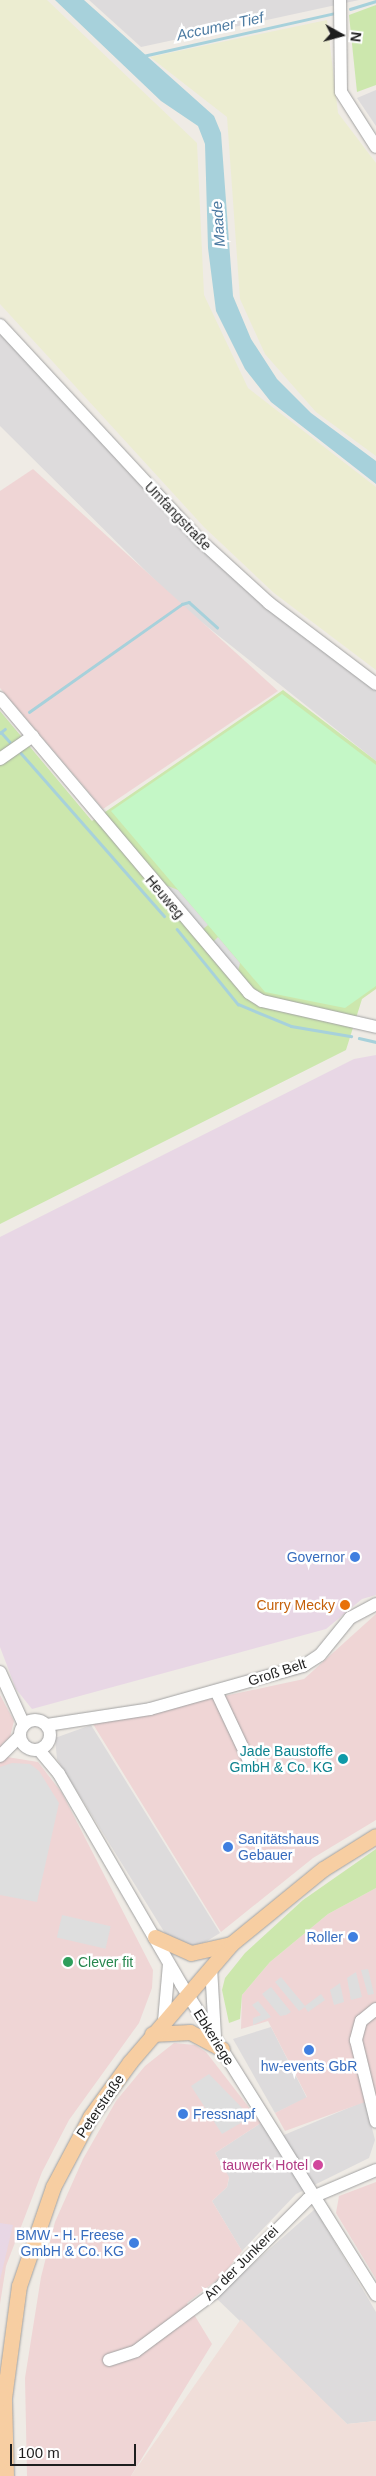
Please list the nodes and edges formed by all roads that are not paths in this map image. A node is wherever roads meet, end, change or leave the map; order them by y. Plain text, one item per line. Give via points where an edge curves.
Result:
1 (340, 0) edge
2 (376, 147) edge
3 (0, 325) edge
4 (376, 684) edge
5 (0, 698) edge
6 (32, 736) junction
7 (0, 759) edge
8 (376, 1027) edge
9 (376, 1604) edge
10 (0, 1672) edge
11 (3, 1686) edge
12 (216, 1691) junction
13 (26, 1732) junction
14 (46, 1739) junction
15 (0, 1756) edge
16 (252, 1767) dead end
17 (376, 1836) edge
18 (155, 1937) junction
19 (231, 1944) junction
20 (170, 1964) junction
21 (211, 1967) junction
22 (187, 1994) junction
23 (376, 2009) edge
24 (164, 2021) junction
25 (152, 2034) junction
26 (219, 2044) junction
27 (376, 2122) edge
28 (376, 2170) edge
29 (315, 2195) junction
30 (376, 2295) edge
31 (109, 2360) dead end
32 (6, 2476) edge

1 - 2 street via 341,92
3 - 4 street, Umfangstraße via 202,542 269,603
5 - 6 street, Heuweg
6 - 7 street
6 - 8 street, Heuweg via 249,993 262,1001
9 - 12 street, Groß Belt via 350,1618 311,1662
10 - 11 street
11 - 13 street via 12,1696
12 - 14 street, Groß Belt via 87,1719
12 - 16 street
13 - 14 street
13 - 14 street
13 - 15 street
14 - 18 street, Ebkeriege via 59,1774
17 - 19 main road, Peterstraße via 323,1869
18 - 19 main road via 191,1953
18 - 20 street, Ebkeriege
19 - 21 main road, Peterstraße
20 - 22 street, Ebkeriege
20 - 24 street
21 - 22 main road, Peterstraße
21 - 26 street
22 - 24 main road, Peterstraße
22 - 26 street, Ebkeriege
23 - 27 street via 361,2021 356,2040
24 - 25 main road, Peterstraße
25 - 26 main road via 190,2032
25 - 32 main road, Peterstraße via 86,2124 37,2229 9,2340 4,2398
26 - 29 street, Ebkeriege
28 - 29 street, An der Junkerei
29 - 30 street, Ebkeriege
29 - 31 street, An der Junkerei via 214,2293 136,2351

